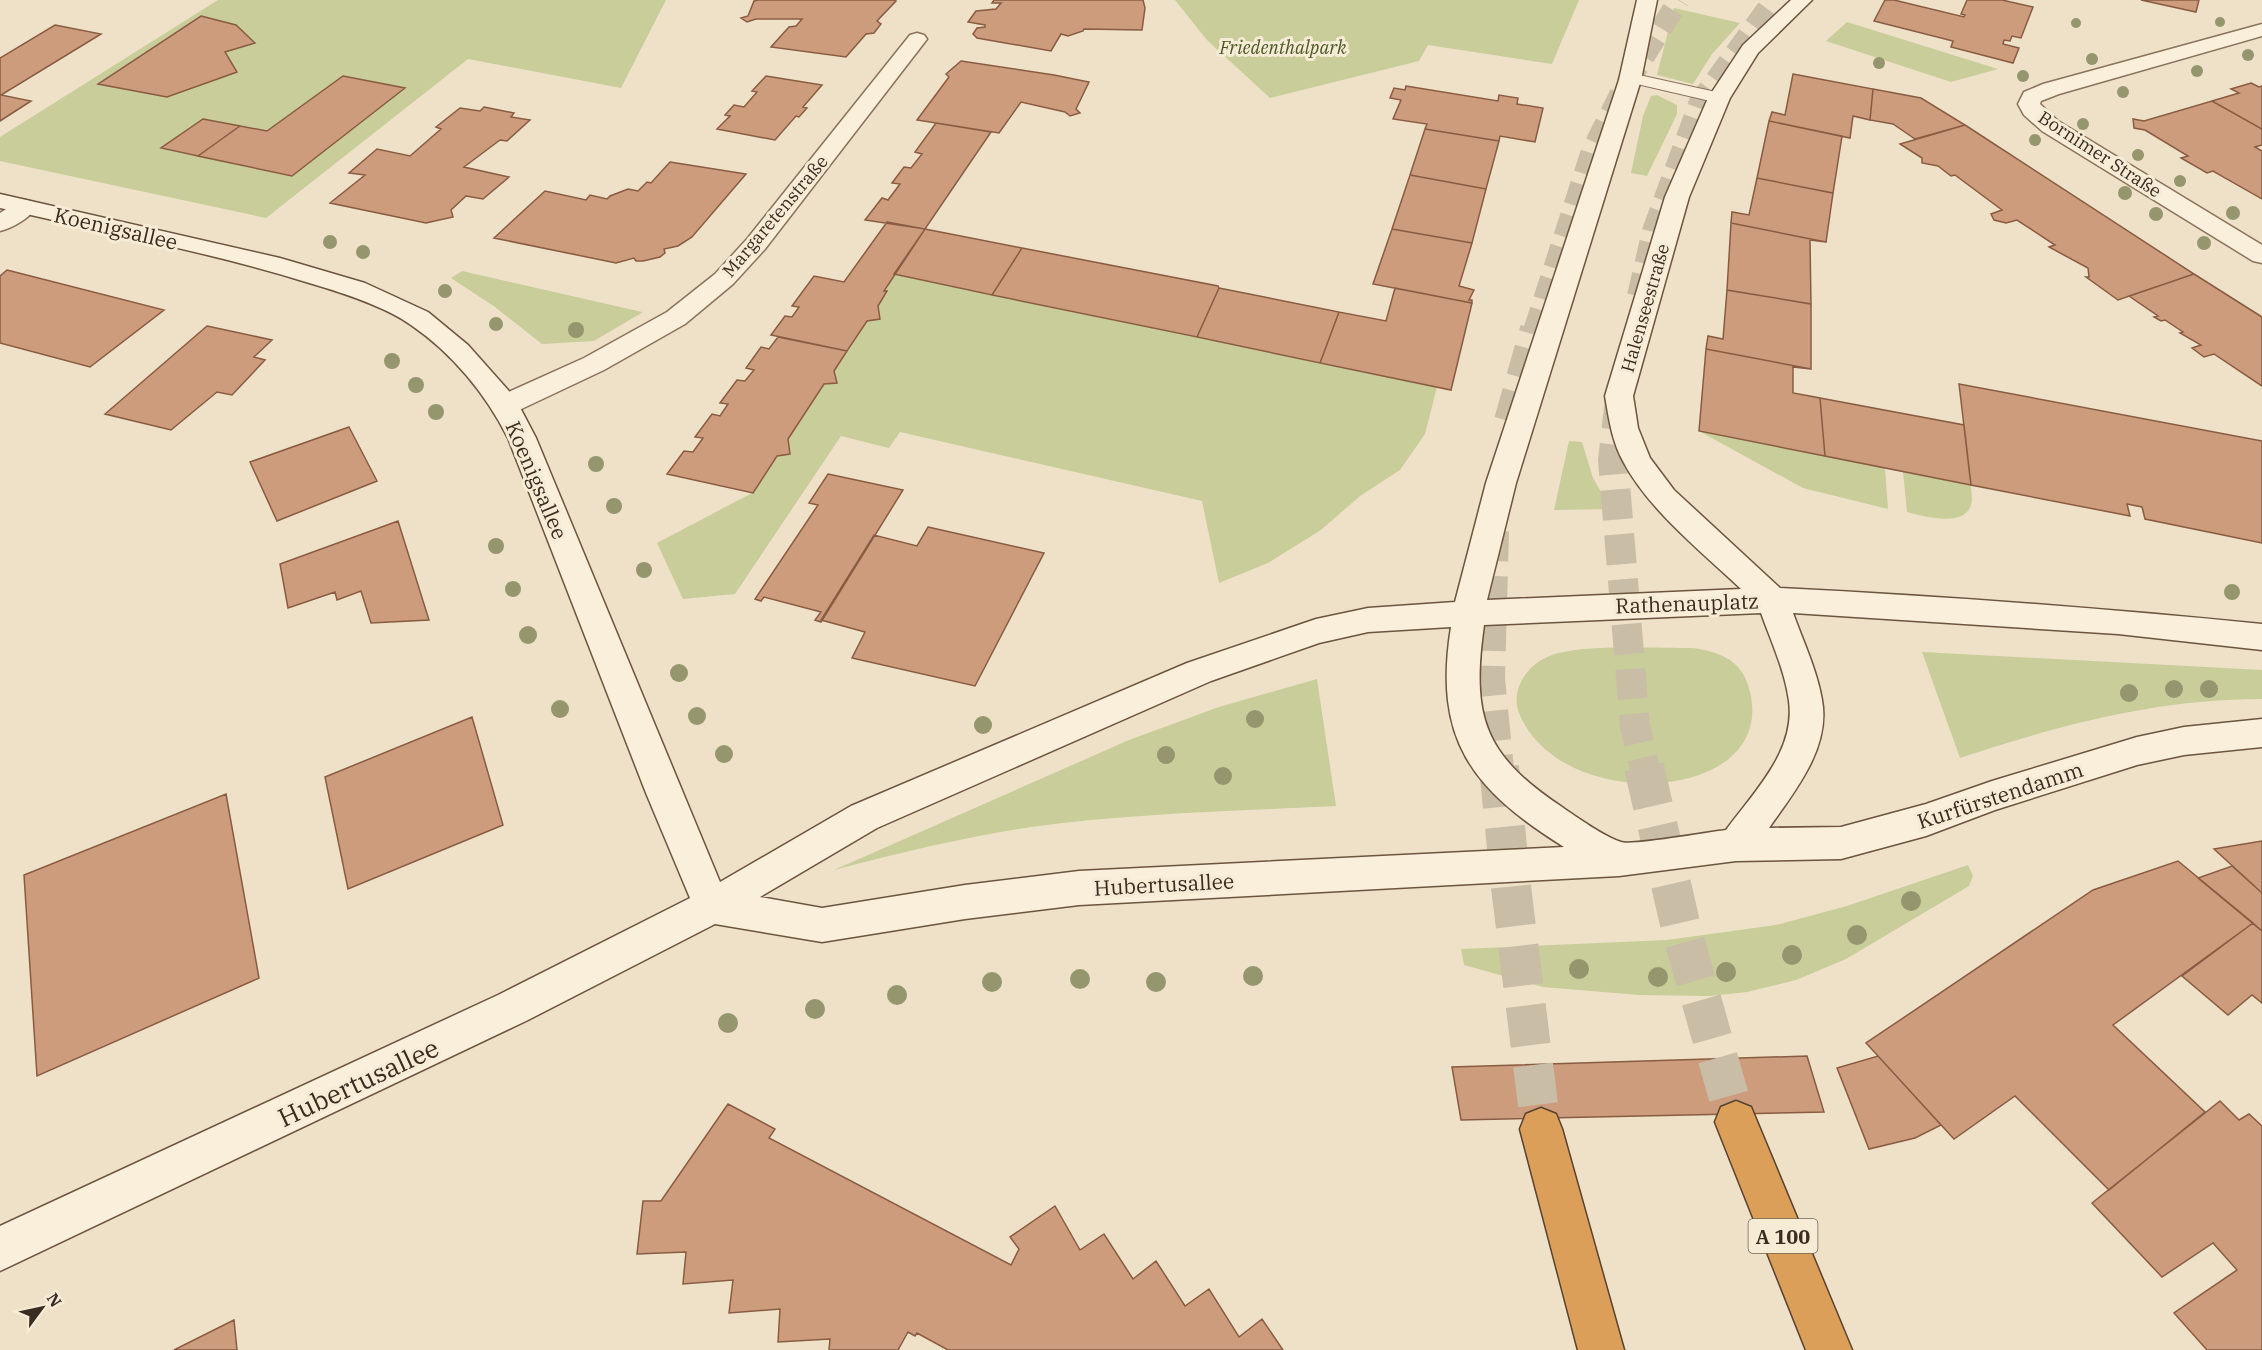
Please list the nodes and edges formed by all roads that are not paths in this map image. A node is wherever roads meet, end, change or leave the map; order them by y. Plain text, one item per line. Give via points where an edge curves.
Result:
1 (1647, 0) edge
2 (1802, 0) edge
3 (2262, 30) edge
4 (917, 39) dead end
5 (1630, 78) junction
6 (1719, 98) junction
7 (12, 204) edge
8 (0, 224) edge
9 (2262, 256) edge
10 (505, 405) junction
11 (1772, 600) junction
12 (1470, 613) junction
13 (2262, 637) edge
14 (2262, 733) edge
15 (1737, 845) junction
16 (1619, 860) junction
17 (712, 906) junction
18 (1736, 1122) tunnel mouth
19 (1541, 1129) tunnel mouth
20 (0, 1249) edge
21 (1601, 1350) edge
22 (1829, 1350) edge

1 - 5 main road
2 - 6 main road, Halenseestraße via 1750,49
3 - 9 main road, Bornimer Straße via 2051,89 2032,98 2030,104 2050,126
4 - 10 main road, Margaretenstraße via 756,244 724,279 676,318 594,364
5 - 6 lane
5 - 12 main road via 1486,532
6 - 11 main road, Halenseestraße via 1677,197 1619,396 1624,428 1637,461 1664,496
7 - 8 main road
7 - 10 main road, Koenigsallee via 271,262 356,289 419,318 459,351
10 - 17 main road, Koenigsallee via 522,438
11 - 12 main road, Rathenauplatz
11 - 13 main road via 2118,622
11 - 15 main road, Rathenauplatz via 1806,702 1805,728 1797,754 1781,783
12 - 16 main road via 1462,666 1464,695 1471,734 1494,774 1550,819
12 - 17 main road, Hubertusallee via 1348,623 1295,637 1199,672 864,817
14 - 15 main road, Kurfürstendamm via 2184,741 2137,752 1841,843
15 - 16 main road
16 - 17 main road, Hubertusallee via 1079,888 822,925
17 - 20 main road, Hubertusallee via 512,1008
18 - 22 highway, A 100
19 - 21 highway

